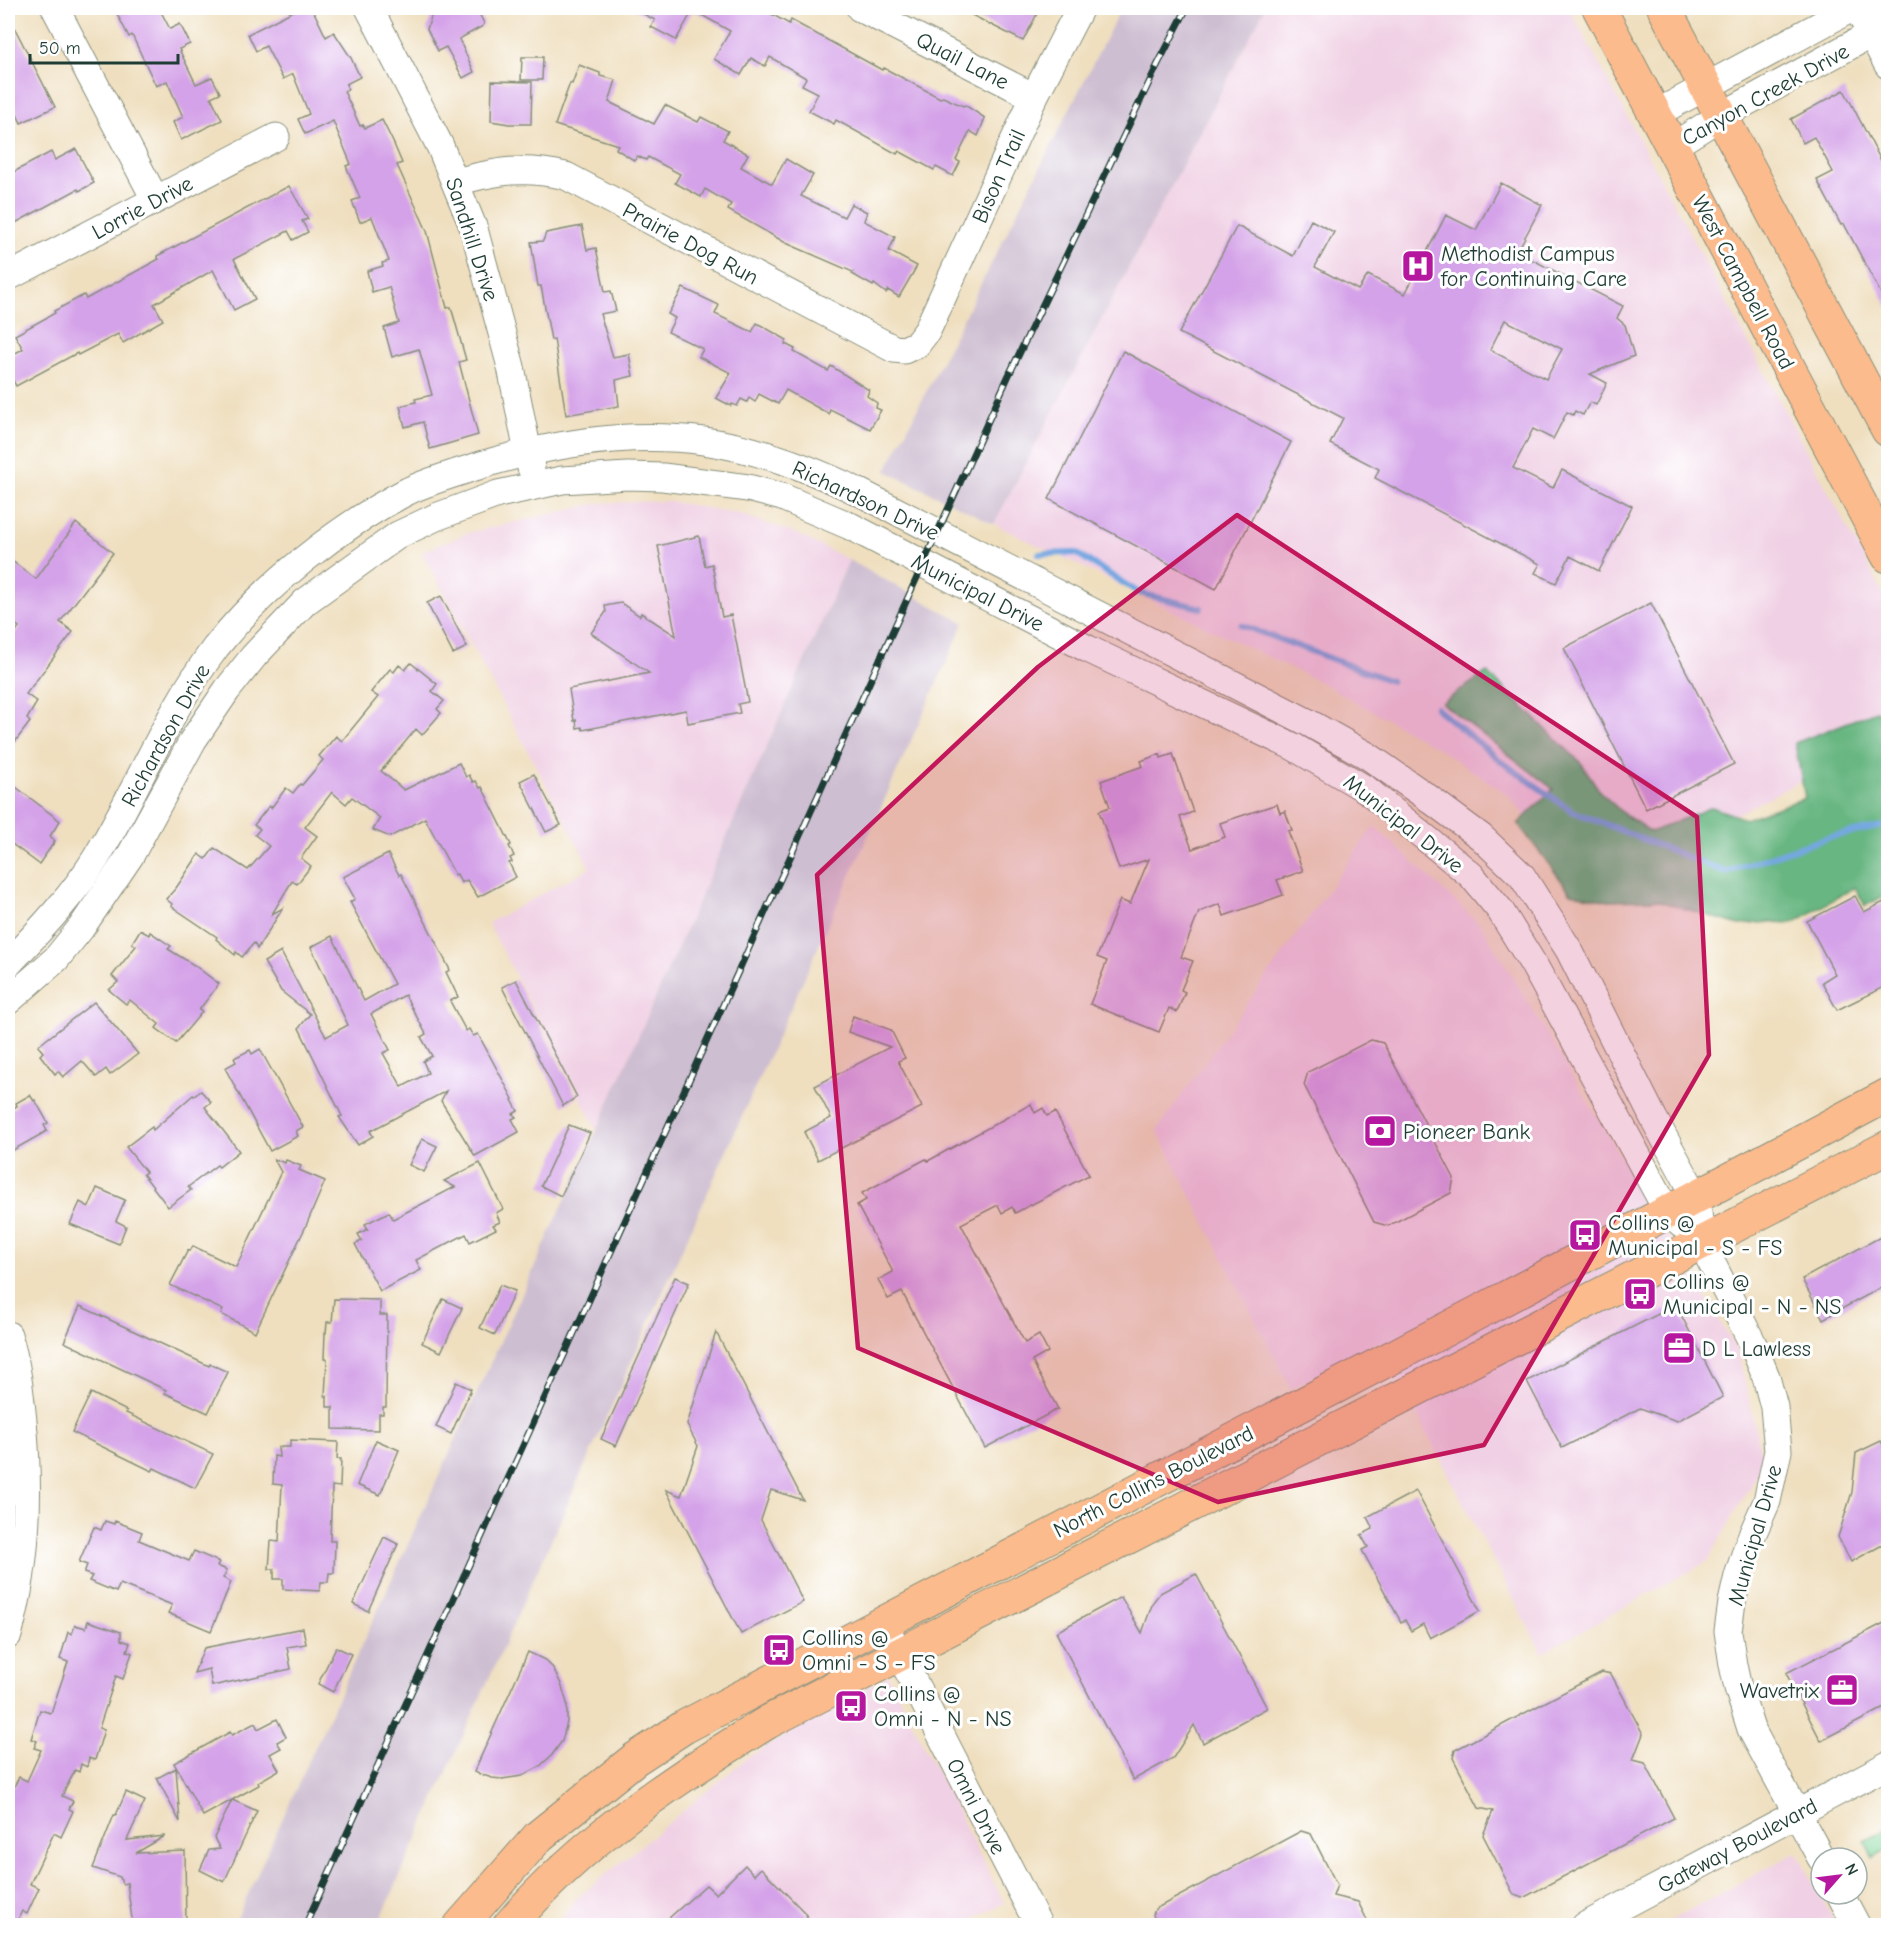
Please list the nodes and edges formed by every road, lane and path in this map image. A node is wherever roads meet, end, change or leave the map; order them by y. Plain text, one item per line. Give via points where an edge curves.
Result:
1 (55, 8) edge
2 (369, 8) edge
3 (860, 8) edge
4 (1080, 8) edge
5 (1599, 8) edge
6 (1664, 8) edge
7 (1852, 8) edge
8 (1857, 8) edge
9 (1880, 30) edge
10 (1888, 65) edge
11 (1705, 85) junction
12 (1034, 97) junction
13 (1655, 114) junction
14 (1722, 116) junction
15 (276, 137) dead end
16 (1672, 146) junction
17 (456, 182) junction
18 (155, 199) junction
19 (8, 278) edge
20 (917, 344) joint
21 (1888, 430) edge
22 (527, 452) junction
23 (535, 486) junction
24 (850, 526) joint
25 (1888, 556) edge
26 (1121, 626) junction
27 (1106, 658) junction
28 (1309, 723) joint
29 (1569, 950) junction
30 (8, 964) edge
31 (1536, 967) junction
32 (8, 1001) edge
33 (1888, 1095) edge
34 (1888, 1147) edge
35 (1682, 1204) junction
36 (1702, 1244) junction
37 (8, 1335) edge
38 (1179, 1468) junction
39 (1231, 1485) junction
40 (1089, 1557) junction
41 (883, 1622) junction
42 (8, 1635) edge
43 (900, 1655) junction
44 (1888, 1765) edge
45 (1798, 1814) junction
46 (1815, 1846) edge
47 (1846, 1906) edge
48 (460, 1926) edge
49 (509, 1926) edge
50 (1039, 1926) edge
51 (1585, 1926) edge
52 (1857, 1926) edge

1 - 18 street
2 - 17 street, Sandhill Drive
3 - 12 street, Quail Lane
4 - 12 street, Bison Trail
5 - 13 main road, West Campbell Road
6 - 11 main road
7 - 11 street, Canyon Creek Drive
8 - 9 street
9 - 10 street
9 - 14 street, Canyon Creek Drive
11 - 13 street, Canyon Creek Drive
11 - 14 main road
12 - 20 street, Bison Trail via 927,331
13 - 16 main road, West Campbell Road
14 - 16 street, Canyon Creek Drive
14 - 21 main road
15 - 18 street, Lorrie Drive
16 - 25 main road, West Campbell Road
17 - 20 street, Prairie Dog Run via 528,169 566,176 894,349 904,350
17 - 22 street, Sandhill Drive via 488,279 511,367
18 - 19 street, Lorrie Drive
22 - 23 street, Sandhill Drive
22 - 26 street, Richardson Drive via 606,438 657,438 704,441 780,460 819,472
22 - 30 street, Richardson Drive via 446,476 377,508 311,554 257,601 193,679 94,860 44,926
23 - 24 street, Richardson Drive via 562,480 663,477 782,496
23 - 32 street, Richardson Drive via 498,494 398,535 306,602 227,690 193,740 130,856 81,928 56,958
24 - 27 street, Municipal Drive
26 - 27 street
26 - 28 street, Richardson Drive
27 - 31 street, Municipal Drive via 1294,747 1367,790 1471,875 1500,910
28 - 29 street, Municipal Drive via 1368,756 1481,837 1522,876
29 - 31 street
29 - 35 street, Municipal Drive via 1654,1119
31 - 35 street, Municipal Drive
33 - 35 main road, North Collins Boulevard
34 - 36 main road, North Collins Boulevard
35 - 36 street, Municipal Drive
35 - 38 main road, North Collins Boulevard
36 - 39 main road, North Collins Boulevard
36 - 45 street, Municipal Drive via 1752,1342 1774,1407 1778,1451 1774,1476 1738,1576 1728,1630 1738,1688 1752,1729
37 - 42 street via 20,1391 27,1501 17,1604
38 - 39 main road
38 - 40 main road via 1151,1506
38 - 41 main road, North Collins Boulevard
39 - 40 main road, North Collins Boulevard
40 - 43 main road, North Collins Boulevard
41 - 43 street, Omni Drive
41 - 48 main road, North Collins Boulevard via 684,1727 635,1760 539,1836
43 - 49 main road, North Collins Boulevard via 768,1722 653,1796 573,1860
43 - 50 street, Omni Drive
44 - 45 street, Gateway Boulevard
45 - 46 street, Municipal Drive
45 - 51 street, Gateway Boulevard
47 - 52 street

